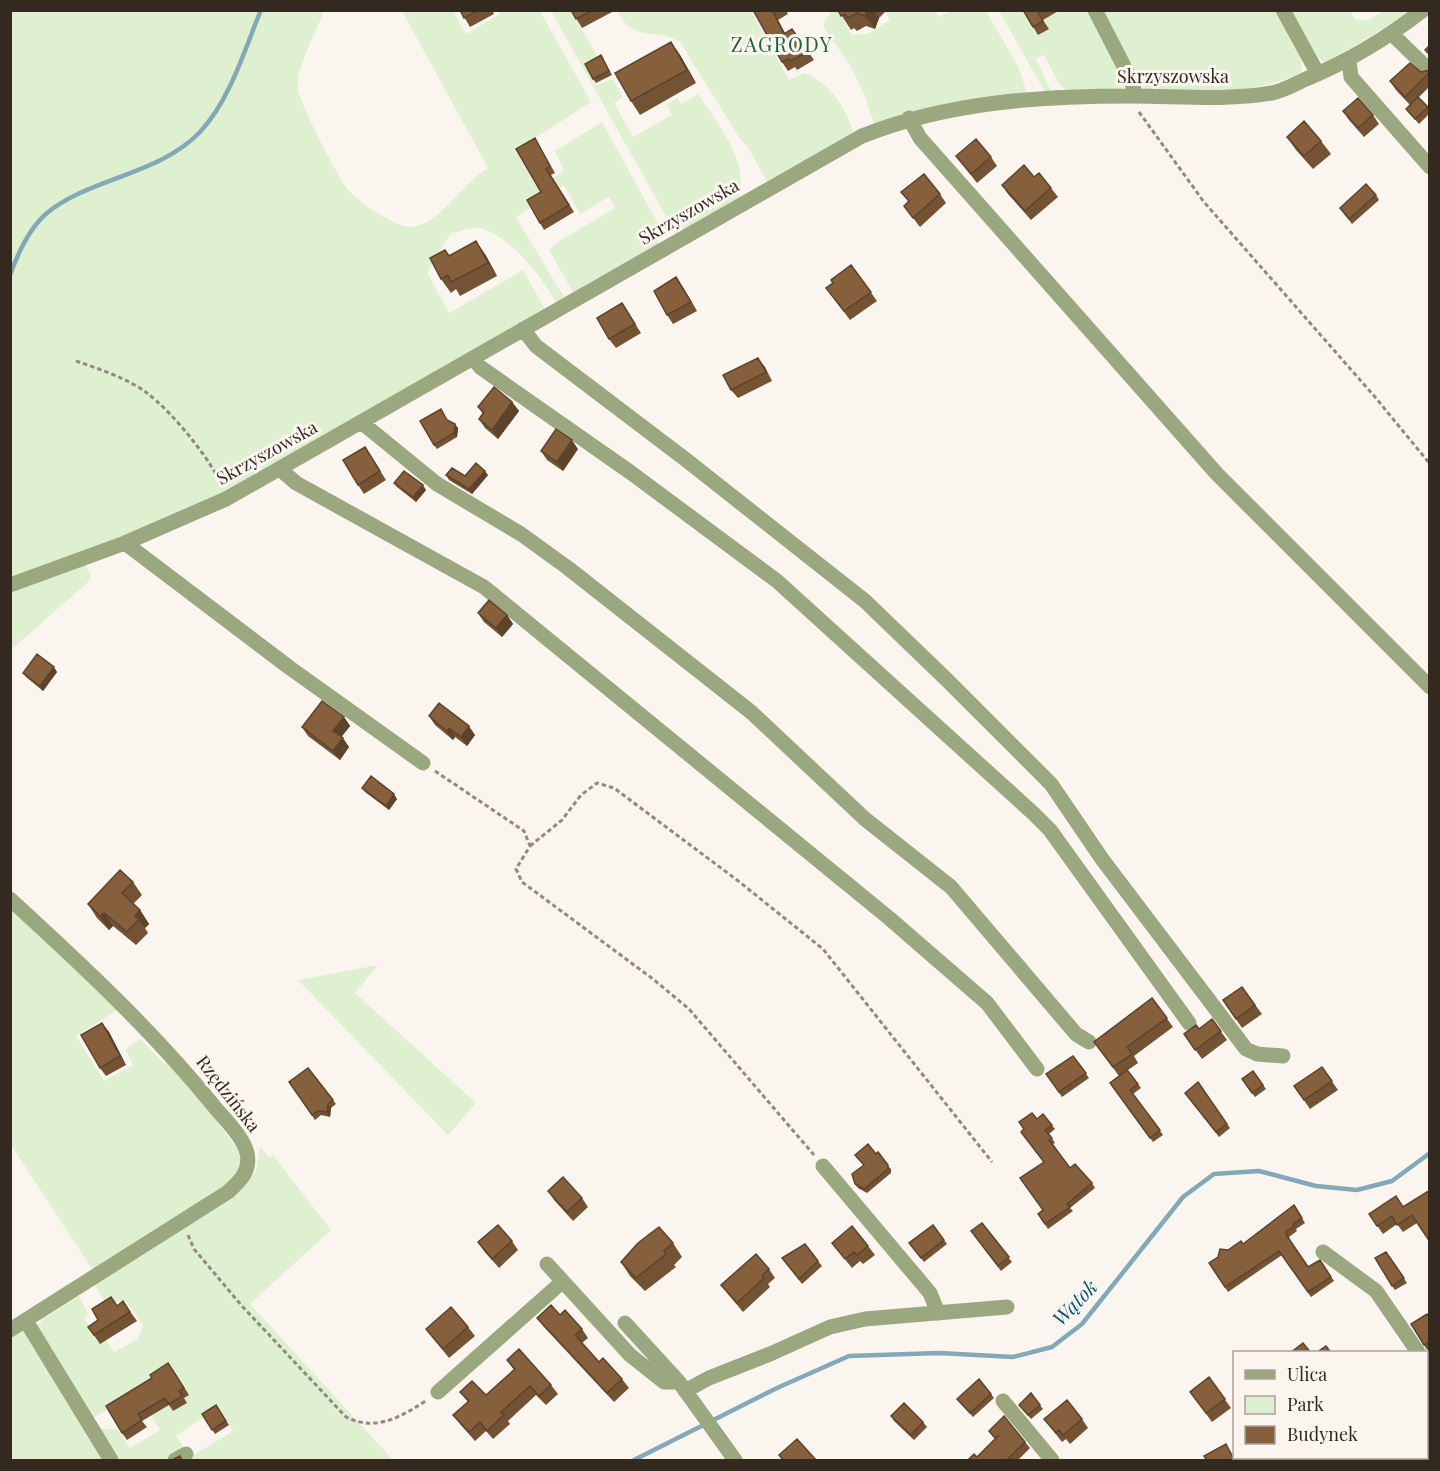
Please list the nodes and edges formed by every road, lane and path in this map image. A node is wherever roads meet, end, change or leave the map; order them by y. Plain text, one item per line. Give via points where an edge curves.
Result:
1 (1095, 10) edge
2 (1283, 10) edge
3 (1423, 10) edge
4 (1392, 34) junction
5 (1349, 61) junction
6 (1430, 71) edge
7 (1318, 74) junction
8 (1135, 96) junction
9 (909, 118) junction
10 (1430, 167) edge
11 (523, 329) junction
12 (473, 358) junction
13 (76, 361) dead end
14 (361, 422) junction
15 (1430, 465) edge
16 (281, 470) junction
17 (226, 499) junction
18 (125, 543) junction
19 (10, 585) edge
20 (1430, 687) edge
21 (423, 763) joint
22 (530, 846) junction
23 (10, 899) edge
24 (1190, 1023) dead end
25 (1089, 1042) dead end
26 (1283, 1056) dead end
27 (1037, 1069) dead end
28 (992, 1162) dead end
29 (823, 1166) joint
30 (186, 1218) junction
31 (1323, 1252) dead end
32 (547, 1264) dead end
33 (562, 1282) junction
34 (1007, 1307) dead end
35 (938, 1313) junction
36 (26, 1321) junction
37 (625, 1323) dead end
38 (11, 1329) edge
39 (1417, 1351) edge
40 (682, 1387) junction
41 (438, 1392) joint
42 (1003, 1401) dead end
43 (730, 1455) edge
44 (111, 1461) edge
45 (1052, 1461) edge

1 - 8 street via 1131,80
2 - 7 street
3 - 4 street, Skrzyszowska
4 - 5 street, Skrzyszowska
4 - 6 street
5 - 7 street, Skrzyszowska
5 - 10 street via 1351,77
7 - 8 street, Skrzyszowska via 1274,92 1228,97
8 - 9 street, Skrzyszowska via 1015,100
8 - 15 path via 1138,110 1204,201
9 - 11 street, Skrzyszowska via 862,136
9 - 20 street via 920,138 1217,474
11 - 12 street, Skrzyszowska
11 - 26 street via 536,346 865,601 1051,784 1102,859 1246,1049
12 - 14 street, Skrzyszowska
12 - 24 street via 480,367 777,581 1034,814 1050,830
13 - 17 path via 147,393 207,459
14 - 16 street, Skrzyszowska
14 - 25 street via 438,484 522,534 568,568 751,712 865,819 951,887 1076,1034
16 - 17 street, Skrzyszowska
16 - 27 street via 297,483 484,587 889,918 987,1003
17 - 18 street, Skrzyszowska
18 - 19 street, Skrzyszowska
18 - 21 street
21 - 22 path via 524,831
22 - 28 path via 597,783 614,788 823,950
22 - 29 path via 516,869 522,882 689,1009
23 - 30 street, Rzędzińska via 142,1022 244,1146 248,1156 242,1180
29 - 35 street via 930,1293
30 - 36 street, Rzędzińska
30 - 41 path via 194,1249 346,1417 358,1423 388,1421
31 - 39 street via 1376,1291
32 - 33 street
33 - 40 street via 630,1355 664,1382
33 - 41 street
34 - 35 street
35 - 40 street via 865,1319 830,1327
36 - 38 street, Rzędzińska
36 - 44 street
37 - 40 street
40 - 43 street
42 - 45 street

